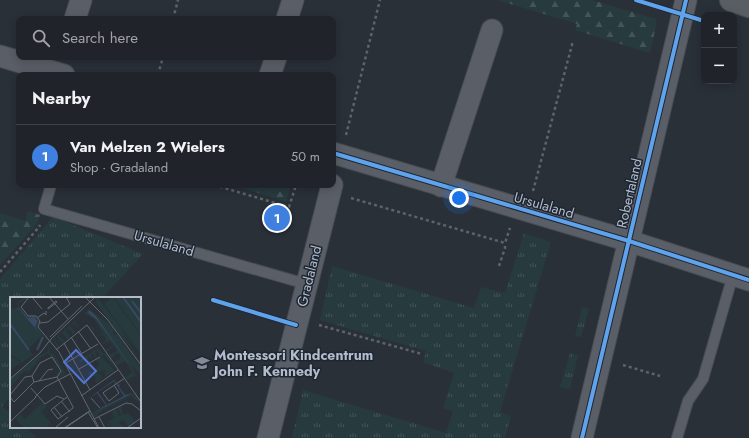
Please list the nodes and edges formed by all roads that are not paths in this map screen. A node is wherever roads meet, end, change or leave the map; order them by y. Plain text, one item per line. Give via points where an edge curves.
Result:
1 (81, 0) edge
2 (293, 0) edge
3 (686, 0) edge
4 (731, 0) edge
5 (749, 6) edge
6 (76, 16) edge
7 (289, 16) edge
8 (492, 30) dead end
9 (0, 56) edge
10 (16, 59) edge
11 (19, 60) edge
12 (275, 60) edge
13 (62, 69) edge
14 (271, 72) edge
15 (337, 154) edge
16 (441, 186) junction
17 (50, 188) edge
18 (331, 188) edge
19 (629, 242) junction
20 (741, 278) edge
21 (306, 284) junction
22 (268, 438) edge
23 (582, 438) edge
24 (677, 438) edge

1 - 6 street
2 - 7 street
3 - 19 street, Robertaland
4 - 5 main road
8 - 16 street
9 - 10 street
11 - 13 street
12 - 14 street
15 - 16 street, Ursulaland
16 - 19 street, Ursulaland
17 - 21 lane, Ursulaland via 44,209
18 - 21 street, Gradaland
19 - 20 street, Ursulaland
19 - 23 street, Robertaland
20 - 24 lane via 703,379 688,401
21 - 22 street, Gradaland

